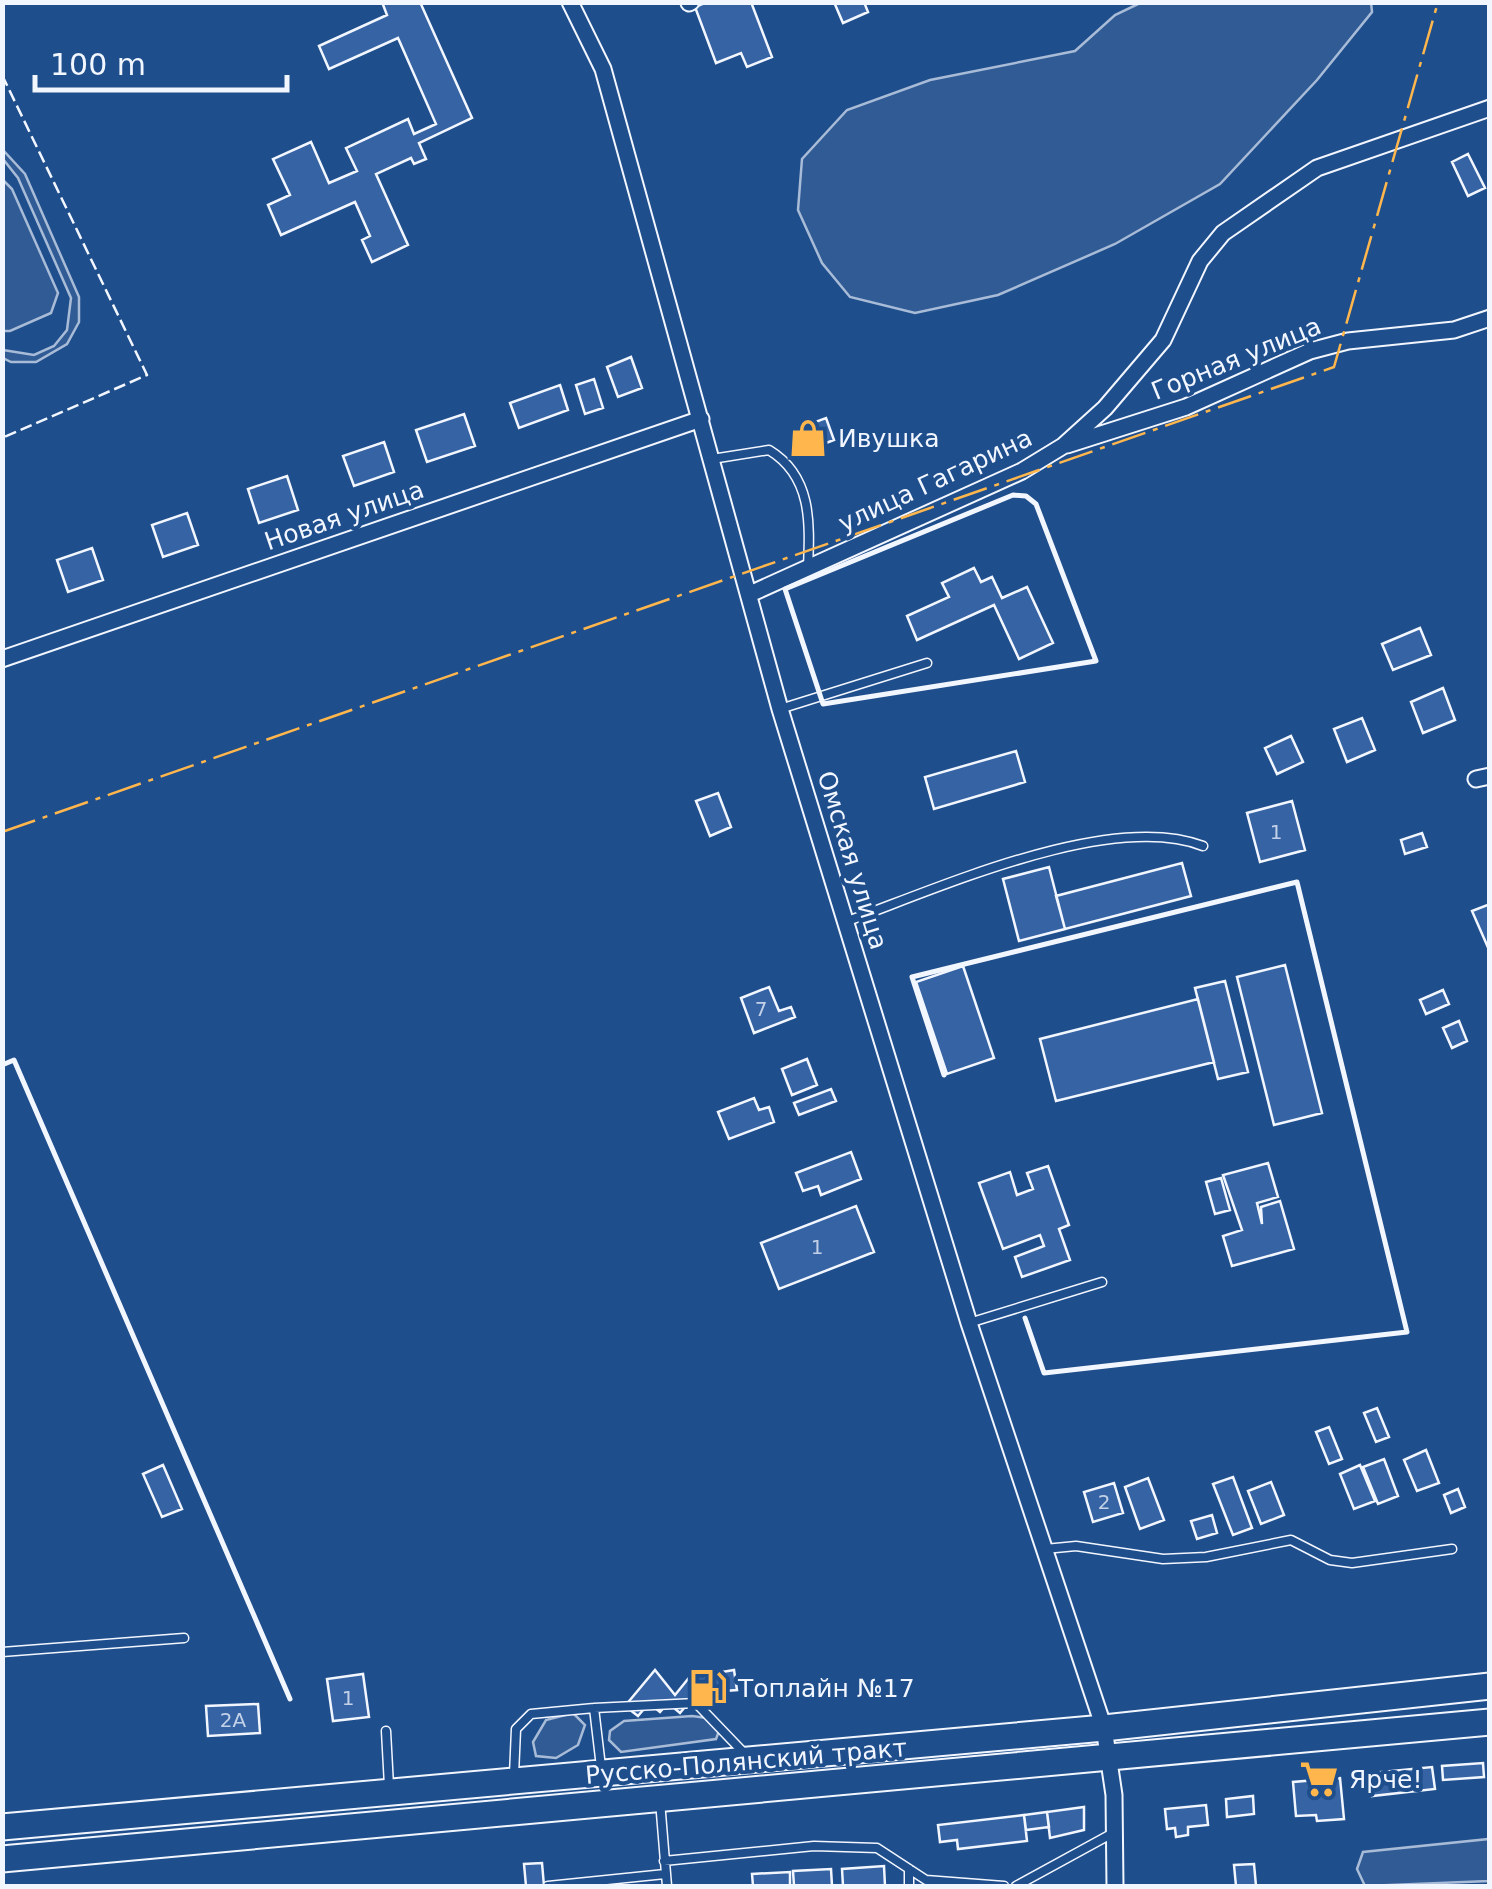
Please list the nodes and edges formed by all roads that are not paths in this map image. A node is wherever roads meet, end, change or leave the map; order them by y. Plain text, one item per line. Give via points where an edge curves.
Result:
1 (570, 2) edge
2 (1490, 108) edge
3 (1490, 318) edge
4 (701, 420) junction
5 (1063, 446) junction
6 (712, 460) junction
7 (808, 568) junction
8 (750, 594) junction
9 (2, 658) edge
10 (928, 663) dead end
11 (780, 710) junction
12 (1203, 846) dead end
13 (845, 922) junction
14 (1102, 1282) dead end
15 (969, 1323) junction
16 (1045, 1549) junction
17 (1452, 1549) dead end
18 (184, 1638) dead end
19 (2, 1652) edge
20 (1490, 1686) edge
21 (594, 1708) junction
22 (1490, 1722) edge
23 (1104, 1728) junction
24 (386, 1730) dead end
25 (1110, 1760) junction
26 (750, 1761) junction
27 (602, 1774) junction
28 (514, 1782) junction
29 (390, 1793) junction
30 (660, 1800) junction
31 (2, 1827) edge
32 (1114, 1832) junction
33 (2, 1859) edge
34 (664, 1861) junction
35 (909, 1869) junction
36 (665, 1874) junction
37 (548, 1886) edge
38 (666, 1886) edge
39 (910, 1886) edge
40 (1004, 1886) edge
41 (1016, 1886) edge
42 (1115, 1886) edge

1 - 4 street, Омская улица via 603,69
2 - 5 street, улица Гагарина via 1316,168 1223,233 1200,261 1162,340
3 - 5 street, Горная улица via 1454,330 1310,351 1186,408
4 - 6 street, Омская улица
4 - 9 street, Новая улица
5 - 7 street, улица Гагарина
6 - 7 lane via 769,450 786,460 803,488 810,518
6 - 8 street, Омская улица
7 - 8 street, улица Гагарина
8 - 11 street, Омская улица
10 - 11 lane
11 - 13 street, Омская улица
12 - 13 lane via 1140,836 1071,847
13 - 15 street, Омская улица
14 - 15 lane
15 - 16 street, Омская улица
16 - 17 lane via 1192,1558 1291,1540 1330,1560 1352,1562
16 - 23 street, Омская улица
18 - 19 lane
20 - 23 main road, Русско-Полянский тракт
21 - 26 lane via 696,1703
21 - 27 lane
21 - 28 lane via 531,1714 516,1729
22 - 25 main road, Русско-Полянский тракт
23 - 25 street, Омская улица
23 - 26 main road, Русско-Полянский тракт
24 - 29 lane
25 - 30 main road, Русско-Полянский тракт
25 - 32 street, Омская улица
26 - 27 main road, Русско-Полянский тракт
27 - 28 main road, Русско-Полянский тракт
28 - 29 main road, Русско-Полянский тракт
29 - 31 main road, Русско-Полянский тракт
30 - 33 main road, Русско-Полянский тракт
30 - 34 lane
32 - 41 lane
32 - 42 street, Омская улица
34 - 35 lane via 877,1848
34 - 36 lane
35 - 39 lane
35 - 40 lane via 926,1880
36 - 37 lane
36 - 38 lane

